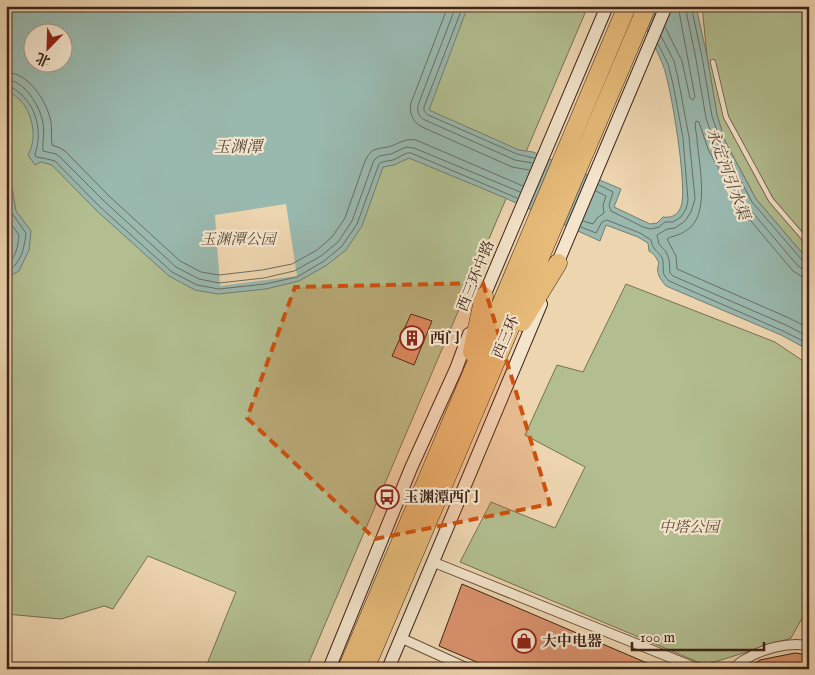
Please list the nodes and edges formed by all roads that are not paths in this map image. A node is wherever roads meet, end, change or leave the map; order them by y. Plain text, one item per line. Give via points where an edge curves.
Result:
1 (607, 6) edge
2 (647, 6) edge
3 (666, 6) edge
4 (626, 9) edge
5 (713, 62) dead end
6 (809, 244) edge
7 (558, 263) junction
8 (484, 296) junction
9 (489, 376) junction
10 (462, 396) junction
11 (433, 562) junction
12 (401, 638) junction
13 (809, 646) edge
14 (329, 669) edge
15 (347, 669) edge
16 (365, 669) edge
17 (388, 669) edge
18 (469, 669) edge
19 (699, 669) edge
20 (733, 669) edge

1 - 8 street, 西三环中路
2 - 9 highway, 西三环
3 - 7 street
4 - 10 highway, 西三环
5 - 6 lane via 726,117 771,200
7 - 9 highway
7 - 11 street
8 - 10 highway
8 - 14 street, 西三环中路
9 - 16 highway, 西三环
10 - 15 highway, 西三环
11 - 12 street
11 - 19 street
12 - 17 street
12 - 18 street
13 - 20 street via 771,648

